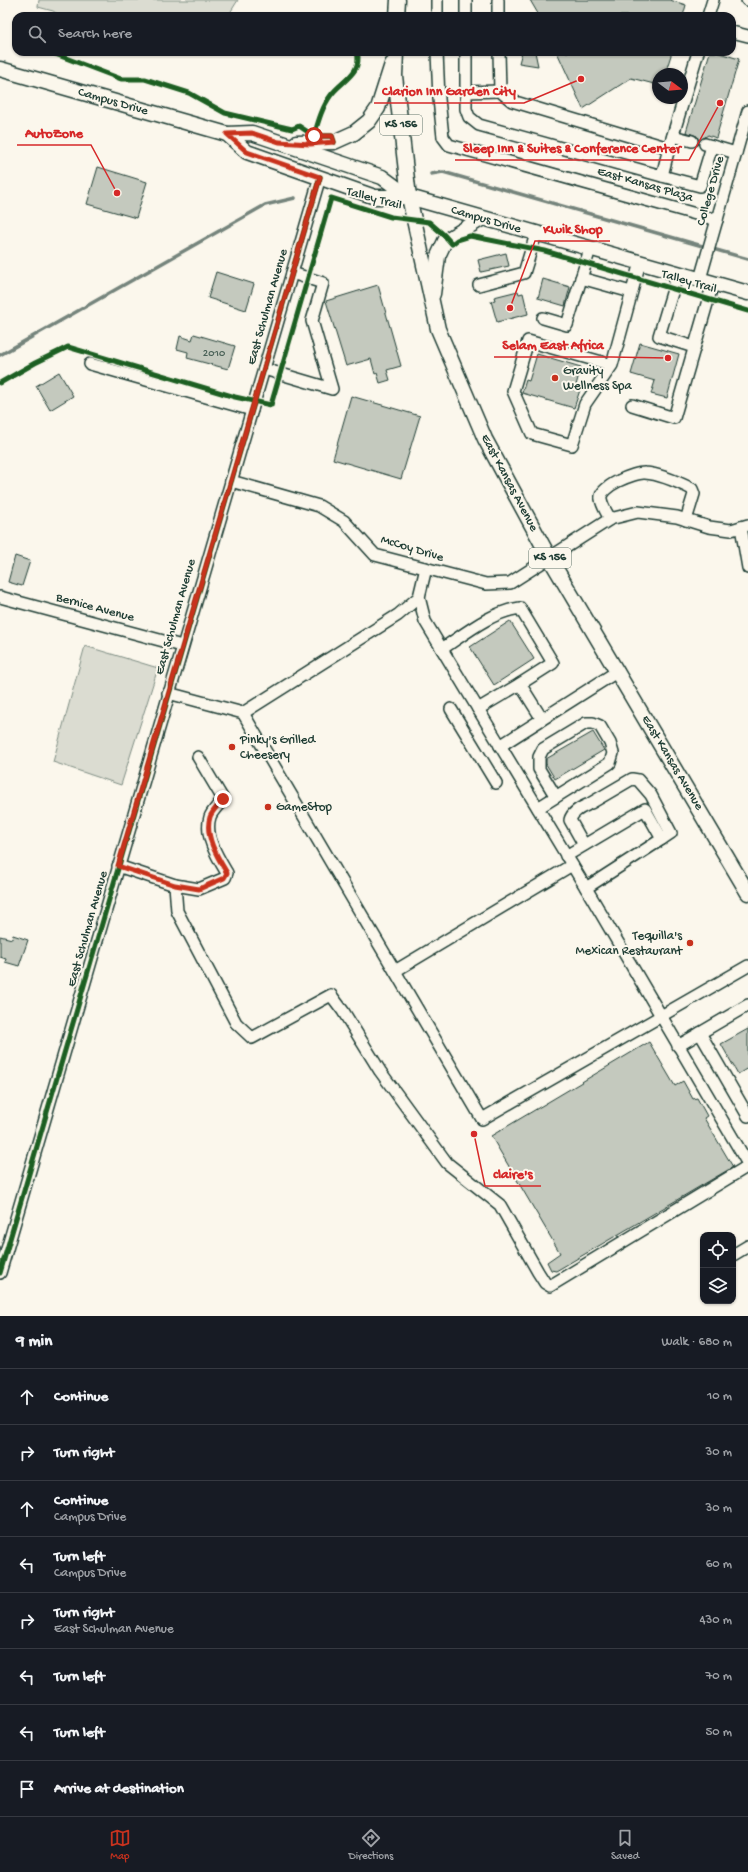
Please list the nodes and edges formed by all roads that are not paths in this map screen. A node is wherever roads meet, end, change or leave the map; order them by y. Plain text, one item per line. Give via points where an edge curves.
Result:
1 (398, 0) edge
2 (437, 0) edge
3 (466, 0) edge
4 (498, 0) edge
5 (713, 0) edge
6 (397, 12) edge
7 (437, 12) edge
8 (466, 12) edge
9 (498, 12) edge
10 (709, 12) edge
11 (736, 33) edge
12 (748, 36) edge
13 (395, 56) edge
14 (396, 56) edge
15 (437, 56) edge
16 (466, 56) edge
17 (499, 56) edge
18 (697, 56) edge
19 (0, 69) edge
20 (500, 91) junction
21 (466, 92) junction
22 (748, 111) edge
23 (227, 134) junction
24 (673, 136) junction
25 (692, 141) dead end
26 (279, 142) junction
27 (669, 148) junction
28 (736, 152) junction
29 (662, 176) junction
30 (320, 177) junction
31 (409, 197) junction
32 (481, 219) junction
33 (717, 220) junction
34 (536, 234) junction
35 (590, 249) junction
36 (640, 262) junction
37 (292, 273) junction
38 (678, 273) junction
39 (581, 278) junction
40 (707, 281) junction
41 (479, 285) dead end
42 (631, 292) junction
43 (748, 293) edge
44 (432, 303) junction
45 (543, 318) dead end
46 (694, 346) junction
47 (90, 364) dead end
48 (612, 364) junction
49 (264, 369) junction
50 (632, 405) dead end
51 (252, 410) junction
52 (231, 481) junction
53 (610, 519) junction
54 (686, 520) junction
55 (744, 526) edge
56 (549, 557) junction
57 (426, 568) junction
58 (748, 568) edge
59 (0, 597) edge
60 (419, 597) junction
61 (182, 646) junction
62 (442, 649) junction
63 (618, 671) junction
64 (520, 684) junction
65 (168, 693) junction
66 (451, 709) dead end
67 (478, 709) junction
68 (243, 713) junction
69 (542, 719) junction
70 (500, 746) junction
71 (198, 757) dead end
72 (496, 783) dead end
73 (556, 797) junction
74 (538, 808) junction
75 (666, 836) junction
76 (584, 845) junction
77 (569, 860) junction
78 (118, 866) junction
79 (175, 885) junction
80 (586, 888) junction
81 (748, 893) edge
82 (748, 966) edge
83 (395, 971) junction
84 (748, 1005) edge
85 (661, 1016) junction
86 (700, 1033) junction
87 (678, 1046) junction
88 (748, 1116) edge
89 (748, 1165) edge
90 (748, 1246) edge
91 (736, 1253) edge
92 (0, 1273) edge

1 - 6 main road
2 - 7 street
3 - 8 street
4 - 9 street
5 - 10 street
11 - 12 street
13 - 26 main road via 378,108 354,133 334,142
14 - 31 main road, East Kansas Avenue / KS 156
15 - 33 street, East Kansas Plaza via 442,137 449,145
16 - 21 street
17 - 20 street
18 - 24 street
19 - 23 main road, Campus Drive
20 - 21 street
20 - 27 street via 512,101
21 - 29 street via 466,109 469,117 478,125
22 - 28 street, College Drive
23 - 26 main road, Campus Drive via 252,133
23 - 30 main road, Campus Drive via 247,152
24 - 25 street
24 - 27 street
26 - 31 main road, Campus Drive via 382,177
27 - 29 street
28 - 29 street via 708,145 700,186
28 - 33 street, College Drive
30 - 31 main road, Campus Drive via 375,197
30 - 37 street, East Schulman Avenue
31 - 32 main road, Campus Drive
31 - 44 main road, East Kansas Avenue / KS 156
32 - 34 main road, Campus Drive
32 - 44 main road via 445,241 438,256
33 - 40 street, College Drive via 704,264
34 - 35 main road, Campus Drive
34 - 41 street via 524,273
35 - 36 main road, Campus Drive
35 - 39 street
36 - 38 main road, Campus Drive
36 - 42 street
37 - 49 street, East Schulman Avenue
37 - 49 street via 323,283 312,321 332,389
38 - 40 main road, Campus Drive
38 - 46 street via 659,336
39 - 42 street
39 - 45 street via 567,325
40 - 43 main road, Campus Drive
40 - 46 street, College Drive
42 - 48 street
44 - 56 main road, East Kansas Avenue / KS 156 via 438,329 484,439
46 - 50 street, College Drive via 674,418
47 - 51 street
48 - 48 street via 585,404 572,445 532,434 513,391 528,341
49 - 51 street, East Schulman Avenue
51 - 52 street, East Schulman Avenue
52 - 57 street, McCoy Drive via 319,506 344,521 375,554
52 - 61 street, East Schulman Avenue
53 - 54 street, McCoy Drive via 638,512
53 - 54 street via 601,493 606,488 644,472 692,489 694,494
53 - 56 street, McCoy Drive
54 - 55 street, McCoy Drive via 731,530
55 - 58 street
56 - 57 street, McCoy Drive via 510,583 486,584
56 - 63 main road, East Kansas Avenue / KS 156
57 - 60 street
59 - 61 street, Bernice Avenue
60 - 62 street via 425,621
60 - 68 street via 398,615
61 - 65 street, East Schulman Avenue
62 - 64 street via 488,619 520,608 553,663
62 - 67 street
63 - 69 street
63 - 81 main road, East Kansas Avenue / KS 156
64 - 67 street
64 - 69 street
65 - 68 street
65 - 78 street, East Schulman Avenue
66 - 72 street
67 - 70 street
68 - 83 street
69 - 70 street
70 - 74 street
71 - 79 street via 223,799 210,816 209,825 216,856 227,873 224,878 199,889
73 - 73 street via 610,764 613,753 600,726 586,723 543,749 539,757 539,769
73 - 74 street
74 - 77 street
75 - 76 street via 645,809
75 - 76 street via 650,795 638,780 632,779 571,816 570,820
75 - 80 street
76 - 77 street
77 - 80 street
77 - 83 street
78 - 79 street
78 - 92 street, East Schulman Avenue
79 - 89 street via 177,911 236,1023 252,1038 331,995 380,1071 447,1163 500,1205 545,1283 550,1286
80 - 85 street
82 - 85 street
83 - 85 street via 482,1119
84 - 86 street
85 - 87 street
86 - 87 street
86 - 88 street
87 - 89 street
90 - 91 street

